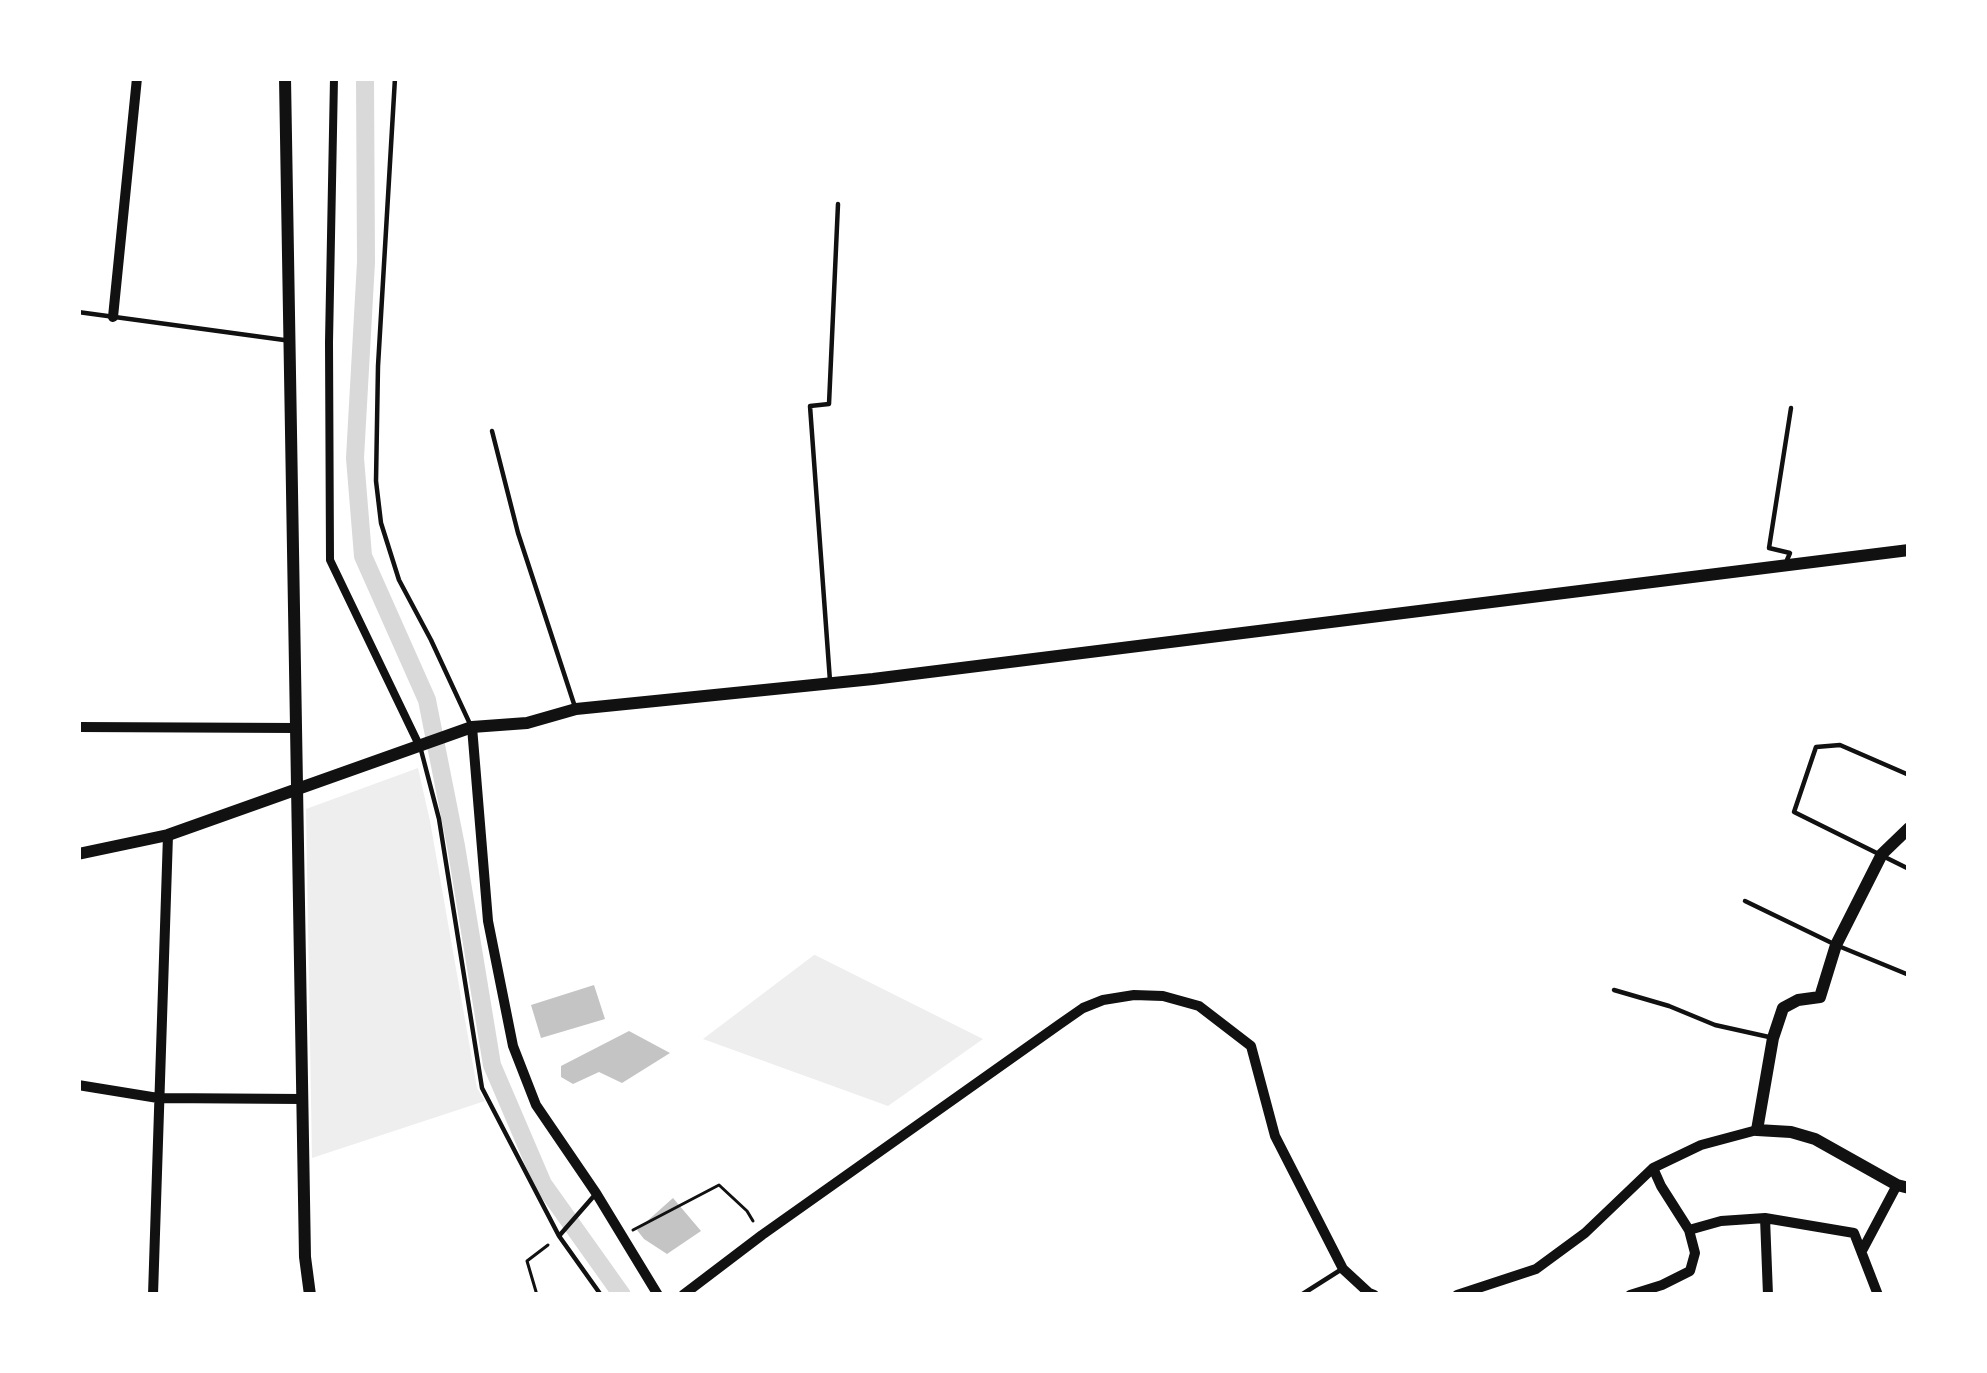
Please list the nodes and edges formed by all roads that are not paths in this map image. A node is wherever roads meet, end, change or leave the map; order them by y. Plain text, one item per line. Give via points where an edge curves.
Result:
1 (136, 78) edge
2 (285, 78) edge
3 (334, 78) edge
4 (395, 78) edge
5 (838, 204) dead end
6 (78, 312) edge
7 (113, 316) junction
8 (290, 341) junction
9 (1791, 408) dead end
10 (492, 431) dead end
11 (1909, 550) edge
12 (1785, 565) junction
13 (830, 681) junction
14 (576, 709) junction
15 (78, 727) edge
16 (472, 727) junction
17 (296, 728) junction
18 (424, 743) junction
19 (1909, 776) edge
20 (297, 789) junction
21 (1909, 828) edge
22 (168, 835) junction
23 (78, 854) edge
24 (1882, 854) junction
25 (1909, 869) edge
26 (1745, 901) dead end
27 (1836, 946) junction
28 (1909, 975) edge
29 (1614, 991) dead end
30 (1773, 1038) junction
31 (78, 1085) edge
32 (158, 1098) junction
33 (302, 1099) junction
34 (1756, 1130) junction
35 (1653, 1168) junction
36 (1903, 1186) edge
37 (596, 1192) junction
38 (1765, 1219) junction
39 (1689, 1230) junction
40 (559, 1236) junction
41 (1862, 1249) junction
42 (1343, 1269) junction
43 (154, 1295) edge
44 (310, 1295) edge
45 (601, 1295) edge
46 (658, 1295) edge
47 (683, 1295) edge
48 (1301, 1295) edge
49 (1374, 1295) edge
50 (1457, 1295) edge
51 (1630, 1295) edge
52 (1768, 1295) edge
53 (1878, 1295) edge

1 - 7 street
2 - 8 street
3 - 18 street via 330,560
4 - 16 lane via 376,481 399,580
5 - 13 lane via 829,404 810,406
6 - 7 lane
7 - 8 lane
8 - 17 street
9 - 12 lane via 1768,548 1790,554
10 - 14 lane
11 - 12 street
12 - 13 street
13 - 14 street
14 - 16 street
15 - 17 street
16 - 18 street
16 - 37 street via 488,922 513,1046 536,1105
17 - 20 street
18 - 20 street
18 - 40 lane via 482,1088
19 - 24 lane via 1840,745 1816,747 1794,812
20 - 22 street
20 - 33 street
21 - 24 street
22 - 23 street
22 - 32 street
24 - 25 lane
24 - 27 street
26 - 27 lane
27 - 28 lane
27 - 30 street via 1820,998 1783,1008
29 - 30 lane
30 - 34 street
31 - 32 street
32 - 33 street
32 - 43 street
33 - 44 street
34 - 35 street
34 - 36 street via 1815,1139
35 - 39 street
35 - 50 street via 1536,1269
36 - 41 street
37 - 40 lane
37 - 46 street
38 - 39 street
38 - 41 street via 1854,1233
38 - 52 street
39 - 51 street via 1690,1270
40 - 45 lane
41 - 53 street
42 - 47 street via 1274,1136 1251,1046 1199,1006 1134,995 1083,1008
42 - 48 lane
42 - 49 street

